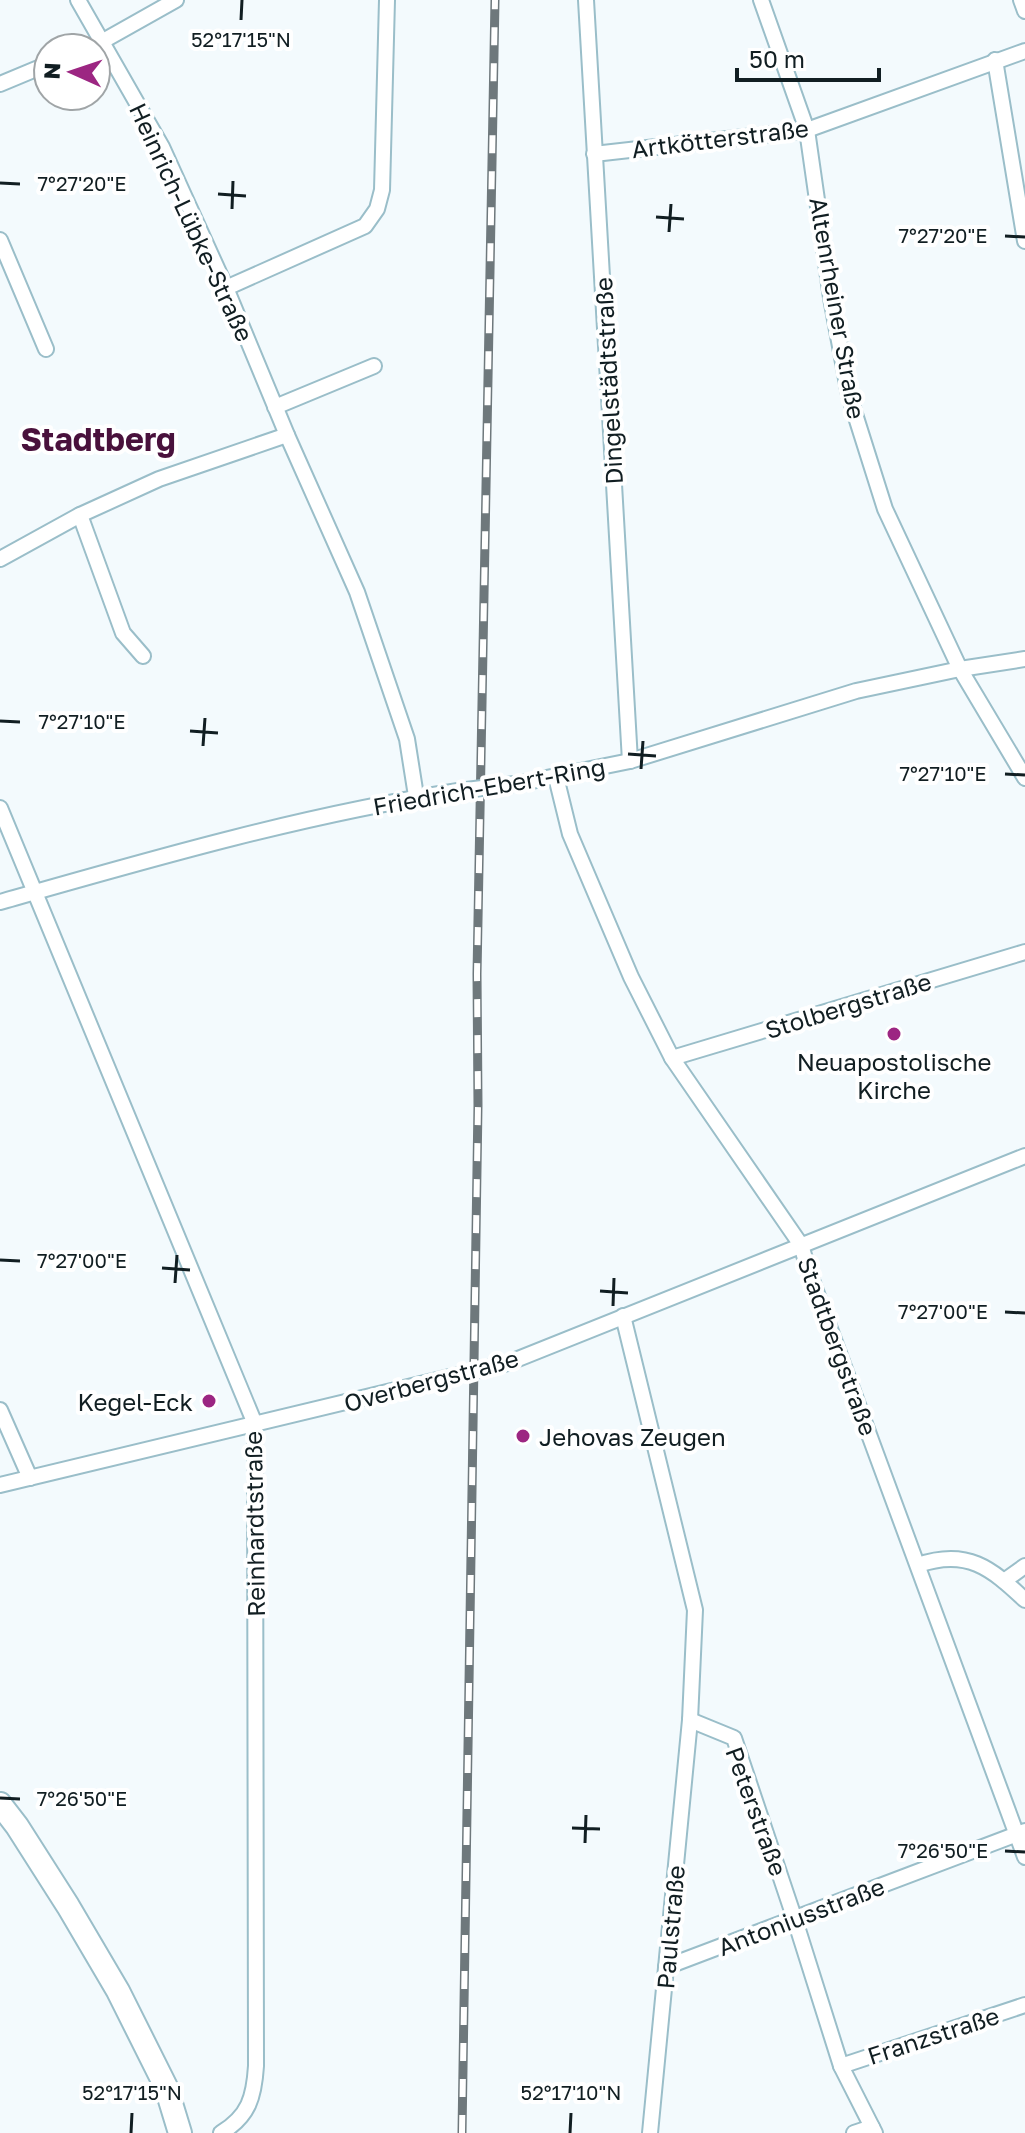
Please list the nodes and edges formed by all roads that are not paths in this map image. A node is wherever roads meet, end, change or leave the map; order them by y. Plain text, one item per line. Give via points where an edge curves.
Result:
1 (78, 0) edge
2 (176, 0) edge
3 (387, 0) edge
4 (586, 0) edge
5 (761, 0) edge
6 (1021, 0) edge
7 (1025, 11) edge
8 (98, 32) edge
9 (112, 36) edge
10 (1025, 51) edge
11 (112, 57) edge
12 (995, 60) junction
13 (32, 71) edge
14 (0, 84) edge
15 (807, 130) junction
16 (594, 154) junction
17 (0, 240) edge
18 (1025, 241) edge
19 (226, 288) junction
20 (46, 349) dead end
21 (374, 366) dead end
22 (275, 407) junction
23 (287, 435) junction
24 (80, 515) junction
25 (0, 559) edge
26 (143, 656) dead end
27 (1025, 659) edge
28 (960, 669) junction
29 (630, 761) junction
30 (556, 777) junction
31 (1025, 778) edge
32 (416, 796) junction
33 (0, 808) edge
34 (34, 893) junction
35 (0, 902) edge
36 (1025, 952) edge
37 (672, 1058) junction
38 (1025, 1156) edge
39 (801, 1245) junction
40 (623, 1316) junction
41 (0, 1410) edge
42 (255, 1424) junction
43 (30, 1478) junction
44 (0, 1485) edge
45 (918, 1565) junction
46 (1025, 1566) edge
47 (1004, 1581) junction
48 (1025, 1600) edge
49 (690, 1720) junction
50 (0, 1804) edge
51 (1021, 1833) edge
52 (1025, 1857) edge
53 (795, 1920) junction
54 (666, 1967) junction
55 (1025, 2005) edge
56 (841, 2066) junction
57 (874, 2130) edge
58 (180, 2133) edge
59 (221, 2133) edge
60 (650, 2133) edge
61 (854, 2133) edge

1 - 8 street, Heinrich-Lübke-Straße
2 - 9 street
3 - 19 street via 382,190 377,209 365,226
4 - 16 street, Dingelstädtstraße
5 - 15 street, Altenrheiner Straße
6 - 7 street
10 - 12 street, Artkötterstraße
11 - 19 street, Heinrich-Lübke-Straße via 162,147
12 - 15 street, Artkötterstraße
12 - 18 street
13 - 14 street
15 - 16 street, Artkötterstraße
15 - 28 street, Altenrheiner Straße via 849,395 885,509
16 - 29 street, Dingelstädtstraße
17 - 20 street
19 - 22 street, Heinrich-Lübke-Straße
21 - 22 street
22 - 23 street, Heinrich-Lübke-Straße
23 - 24 street via 159,479
23 - 32 street, Heinrich-Lübke-Straße via 357,592 407,739
24 - 25 street
24 - 26 street via 123,633
27 - 28 street, Friedrich-Ebert-Ring
28 - 29 street, Friedrich-Ebert-Ring via 856,691
28 - 31 street, Altenrheiner Straße
29 - 30 street, Friedrich-Ebert-Ring
30 - 32 street, Friedrich-Ebert-Ring, bridge
30 - 37 street, Stadtbergstraße via 570,834
32 - 34 street, Friedrich-Ebert-Ring via 230,839
33 - 34 street, Reinhardtstraße
34 - 35 street, Friedrich-Ebert-Ring
34 - 42 street, Reinhardtstraße
36 - 37 street, Stolbergstraße
37 - 39 street, Stadtbergstraße
38 - 39 street, Overbergstraße
39 - 40 street, Overbergstraße
39 - 45 street, Stadtbergstraße
40 - 42 street, Overbergstraße via 508,1363
40 - 49 street via 695,1610
41 - 43 street
42 - 43 street, Overbergstraße
42 - 59 street, Reinhardtstraße via 255,2075 241,2118
43 - 44 street, Overbergstraße
45 - 47 street via 938,1558 961,1559 980,1564
45 - 51 street, Stadtbergstraße
46 - 47 street
47 - 48 street
49 - 53 street, Peterstraße via 734,1738
49 - 54 street, Paulstraße
50 - 58 main road via 118,1991 166,2087
51 - 52 street, Stadtbergstraße
51 - 53 street, Antoniusstraße
53 - 54 street, Antoniusstraße
53 - 56 street, Peterstraße
54 - 60 street, Paulstraße
55 - 56 street, Franzstraße
56 - 57 street, Peterstraße
57 - 61 street

